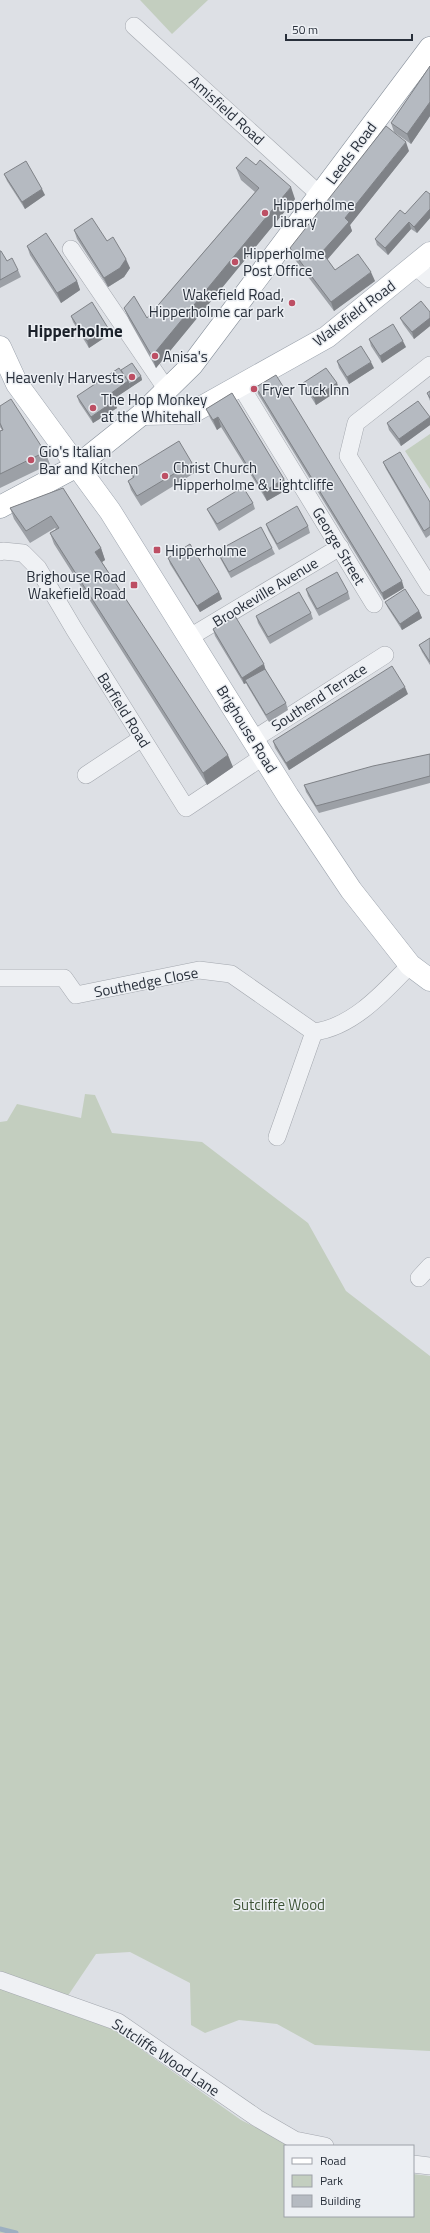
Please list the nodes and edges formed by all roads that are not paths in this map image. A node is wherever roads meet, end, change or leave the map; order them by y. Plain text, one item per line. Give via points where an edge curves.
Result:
1 (134, 26) dead end
2 (430, 48) edge
3 (320, 195) junction
4 (71, 249) dead end
5 (425, 266) edge
6 (0, 347) edge
7 (430, 365) edge
8 (240, 385) junction
9 (167, 390) junction
10 (142, 414) junction
11 (77, 466) junction
12 (0, 507) edge
13 (340, 547) junction
14 (0, 552) edge
15 (430, 587) edge
16 (374, 604) dead end
17 (190, 637) junction
18 (385, 655) dead end
19 (142, 738) junction
20 (259, 748) junction
21 (86, 775) dead end
22 (410, 965) junction
23 (0, 978) edge
24 (430, 980) edge
25 (314, 1032) junction
26 (277, 1137) dead end
27 (0, 1980) edge
28 (320, 2145) edge
29 (414, 2164) edge
30 (430, 2166) edge

1 - 3 street, Amisfield Road
2 - 3 main road, Leeds Road
3 - 9 main road, Leeds Road via 192,365
4 - 9 street
5 - 8 main road, Wakefield Road via 327,337
6 - 11 main road, Brighouse Road via 17,384
7 - 15 street via 356,423 348,456
8 - 10 main road, Wakefield Road via 191,413
8 - 13 street, George Street
9 - 10 main road, Leeds Road
10 - 11 main road, Leeds Road
11 - 12 main road, Leeds Road
11 - 17 main road, Brighouse Road via 110,511
13 - 16 street, George Street
13 - 17 street, Brookeville Avenue
14 - 19 street, Barfield Road via 23,553 38,568
17 - 20 main road, Brighouse Road
18 - 20 street, Southend Terrace
19 - 20 street, Barfield Road via 186,808
19 - 21 street
20 - 22 main road, Brighouse Road via 351,890
22 - 24 main road, Brighouse Road
22 - 25 street via 353,1017 326,1030
23 - 25 street, Southedge Close via 64,978 76,995 199,970 231,974
25 - 26 street
27 - 28 street, Sutcliffe Wood Lane via 118,2022 257,2118 295,2140
29 - 30 street

